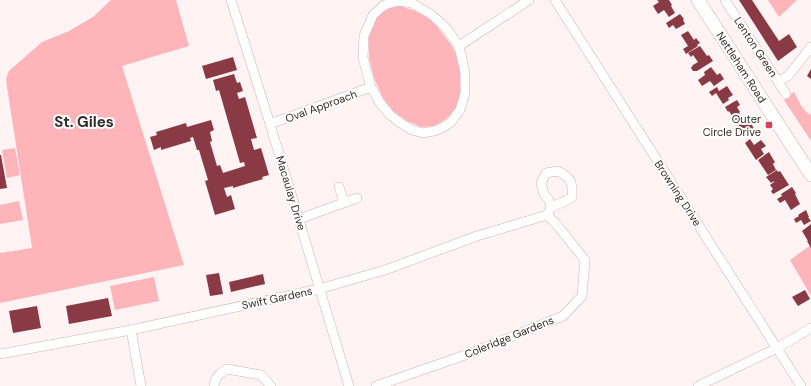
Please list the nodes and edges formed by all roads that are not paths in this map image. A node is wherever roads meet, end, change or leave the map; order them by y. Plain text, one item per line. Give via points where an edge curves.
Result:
1 (231, 0) edge
2 (529, 0) edge
3 (555, 0) edge
4 (698, 0) edge
5 (725, 0) edge
6 (459, 46) junction
7 (811, 47) edge
8 (778, 81) junction
9 (371, 87) junction
10 (786, 94) dead end
11 (270, 124) junction
12 (811, 175) edge
13 (339, 187) dead end
14 (357, 198) dead end
15 (344, 202) junction
16 (549, 212) joint
17 (298, 218) junction
18 (319, 289) junction
19 (811, 328) edge
20 (131, 330) junction
21 (777, 348) junction
22 (0, 354) edge
23 (141, 386) edge
24 (214, 386) edge
25 (271, 386) edge
26 (349, 386) edge
27 (376, 386) edge
28 (698, 386) edge
29 (801, 386) edge

1 - 11 street, Macaulay Drive
2 - 6 street
3 - 21 street, Browning Drive
4 - 12 main road, Nettleham Road
5 - 8 street, Lenton Green
6 - 9 street via 466,73 465,93 460,110 442,128 423,133 412,130 390,115
6 - 9 street via 437,19 412,3 399,1 384,5 373,15 364,36 363,58
7 - 8 street via 788,76
8 - 10 street, Lenton Green
9 - 11 street, Oval Approach
11 - 17 street, Macaulay Drive
13 - 15 street
14 - 15 street
15 - 17 street
16 - 18 street, Swift Gardens via 385,270
16 - 27 street, Coleridge Gardens via 584,260 582,296 563,316 471,353
17 - 18 street, Macaulay Drive
18 - 20 street, Swift Gardens
18 - 26 street, Macaulay Drive
19 - 21 street
20 - 22 street, Swift Gardens
20 - 23 street
21 - 28 street
21 - 29 street, Browning Drive
24 - 25 street via 219,374 228,369 261,376

